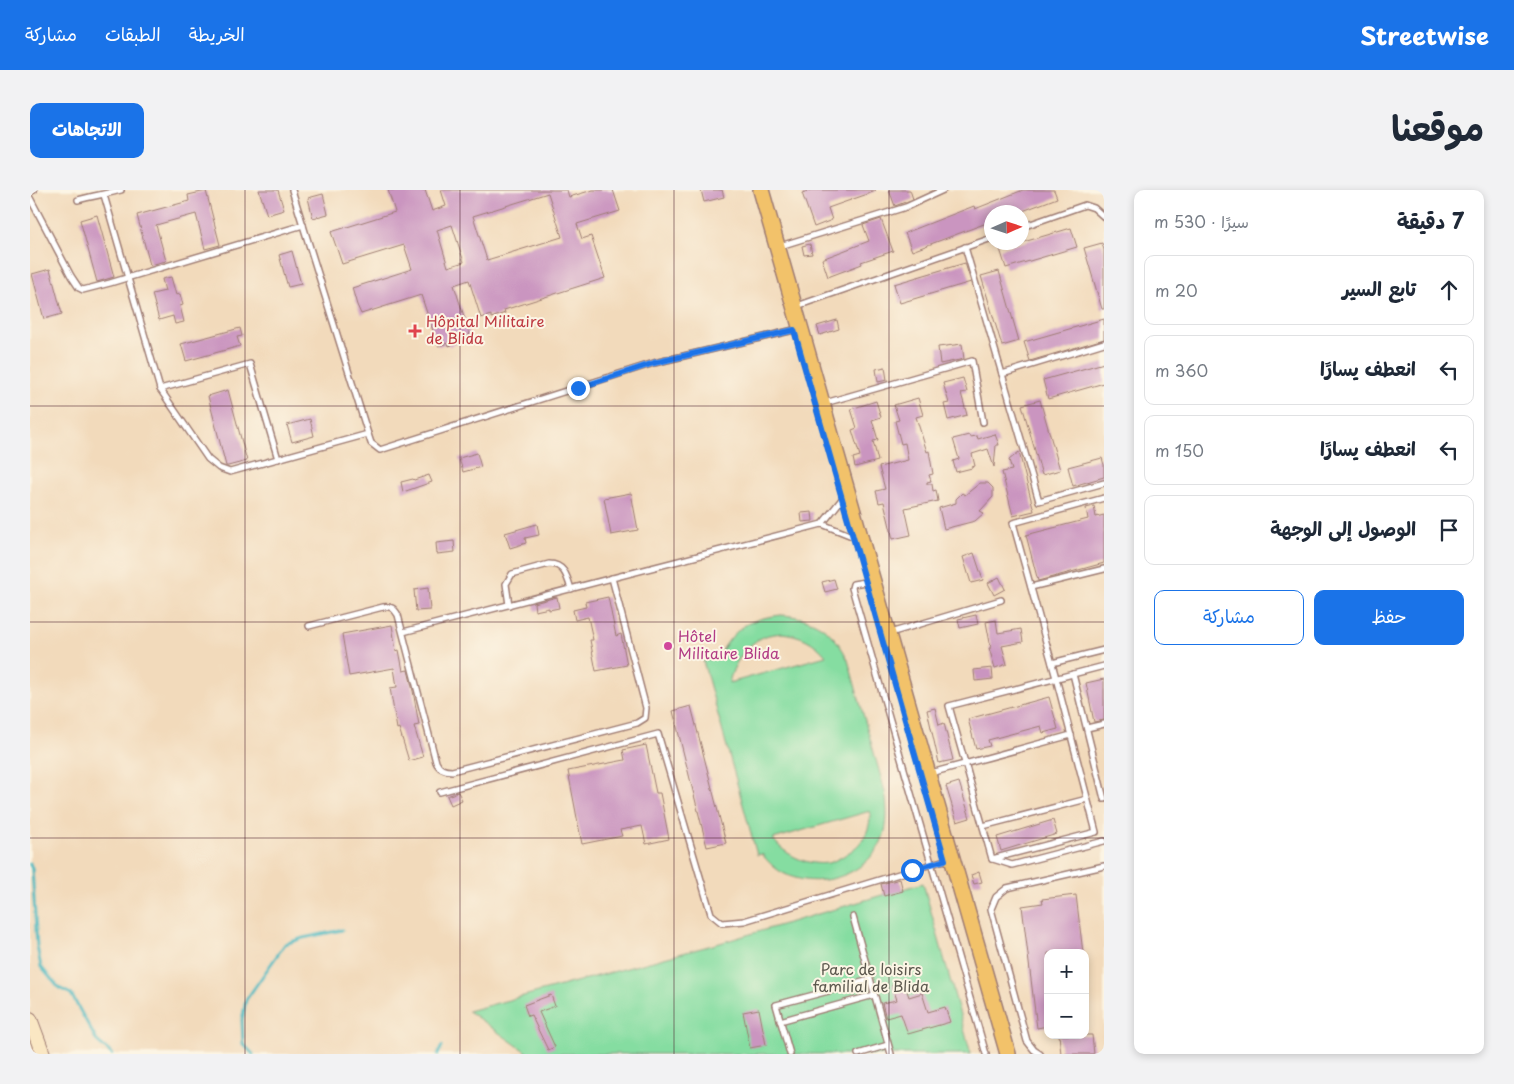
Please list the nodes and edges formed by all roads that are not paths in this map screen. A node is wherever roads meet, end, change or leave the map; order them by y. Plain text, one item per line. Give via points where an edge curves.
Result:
1 (34, 190) edge
2 (121, 190) edge
3 (292, 190) edge
4 (754, 190) edge
5 (761, 190) edge
6 (943, 190) edge
7 (30, 192) edge
8 (104, 195) junction
9 (30, 198) edge
10 (78, 200) dead end
11 (1104, 218) edge
12 (303, 225) junction
13 (1029, 225) edge
14 (984, 241) edge
15 (777, 246) junction
16 (965, 247) junction
17 (128, 278) junction
18 (794, 307) junction
19 (794, 330) junction
20 (1104, 344) edge
21 (1002, 374) junction
22 (160, 389) junction
23 (822, 403) junction
24 (983, 422) dead end
25 (368, 434) junction
26 (278, 459) junction
27 (1104, 483) edge
28 (1104, 498) edge
29 (842, 499) junction
30 (822, 524) junction
31 (852, 536) junction
32 (1104, 569) edge
33 (612, 578) junction
34 (1031, 587) junction
35 (571, 589) junction
36 (1001, 600) dead end
37 (509, 605) junction
38 (309, 626) dead end
39 (403, 632) junction
40 (888, 634) junction
41 (1104, 650) edge
42 (1052, 663) junction
43 (1104, 666) edge
44 (1073, 674) junction
45 (1056, 678) junction
46 (1104, 724) edge
47 (1087, 728) junction
48 (1071, 735) junction
49 (965, 764) junction
50 (928, 774) junction
51 (440, 792) dead end
52 (1087, 799) junction
53 (1104, 799) edge
54 (983, 826) junction
55 (1104, 841) edge
56 (992, 859) junction
57 (938, 862) junction
58 (1104, 866) edge
59 (853, 917) dead end
60 (870, 980) junction
61 (874, 994) junction
62 (30, 1019) edge
63 (780, 1021) junction
64 (888, 1045) junction
65 (43, 1054) edge
66 (790, 1054) edge
67 (858, 1054) edge
68 (891, 1054) edge
69 (986, 1054) edge
70 (1001, 1054) edge
71 (1008, 1054) edge
72 (1040, 1054) edge

1 - 7 lane
2 - 8 lane
3 - 12 lane
4 - 19 main road
5 - 15 main road
6 - 15 lane via 906,207
8 - 10 lane
8 - 17 lane
9 - 17 lane via 79,288 83,290
11 - 13 lane via 1094,208 1085,205
12 - 17 lane
12 - 25 lane
14 - 16 lane
15 - 18 main road
16 - 18 lane
16 - 21 lane
17 - 22 lane
18 - 23 main road
19 - 25 lane via 654,363 380,450 371,443
19 - 29 main road
20 - 21 lane
21 - 27 lane via 1038,501
22 - 26 lane via 208,459 219,468 230,472
22 - 26 lane via 250,364
23 - 24 lane via 972,361
23 - 40 main road
25 - 26 lane
28 - 34 lane via 1013,523
29 - 30 lane
29 - 31 main road
30 - 31 lane
30 - 33 lane
31 - 57 main road
32 - 34 lane
33 - 35 lane
33 - 39 lane via 646,713 641,721 589,736 452,771 442,769 436,762
34 - 42 lane
35 - 37 lane
35 - 37 lane via 562,568 549,564 512,574 506,584
36 - 40 lane
37 - 39 lane
38 - 39 lane via 389,606 398,615
40 - 50 main road
41 - 42 lane
42 - 45 lane
43 - 44 lane
44 - 45 lane
44 - 47 lane
45 - 48 lane
45 - 49 lane via 949,706
46 - 47 lane
47 - 53 lane
48 - 49 lane
48 - 52 lane
49 - 50 lane
49 - 54 lane
50 - 71 main road
51 - 57 lane via 658,734 711,914 722,923 744,922
52 - 54 lane
52 - 56 lane via 1096,832
54 - 56 lane
55 - 56 lane via 1012,865
57 - 69 lane
57 - 70 main road
58 - 72 lane via 1007,888 996,897 991,909 1027,1041
59 - 60 lane
60 - 61 lane
60 - 63 lane via 776,1005
61 - 63 lane
61 - 64 lane
62 - 65 street
63 - 66 lane
64 - 67 lane
64 - 68 lane

